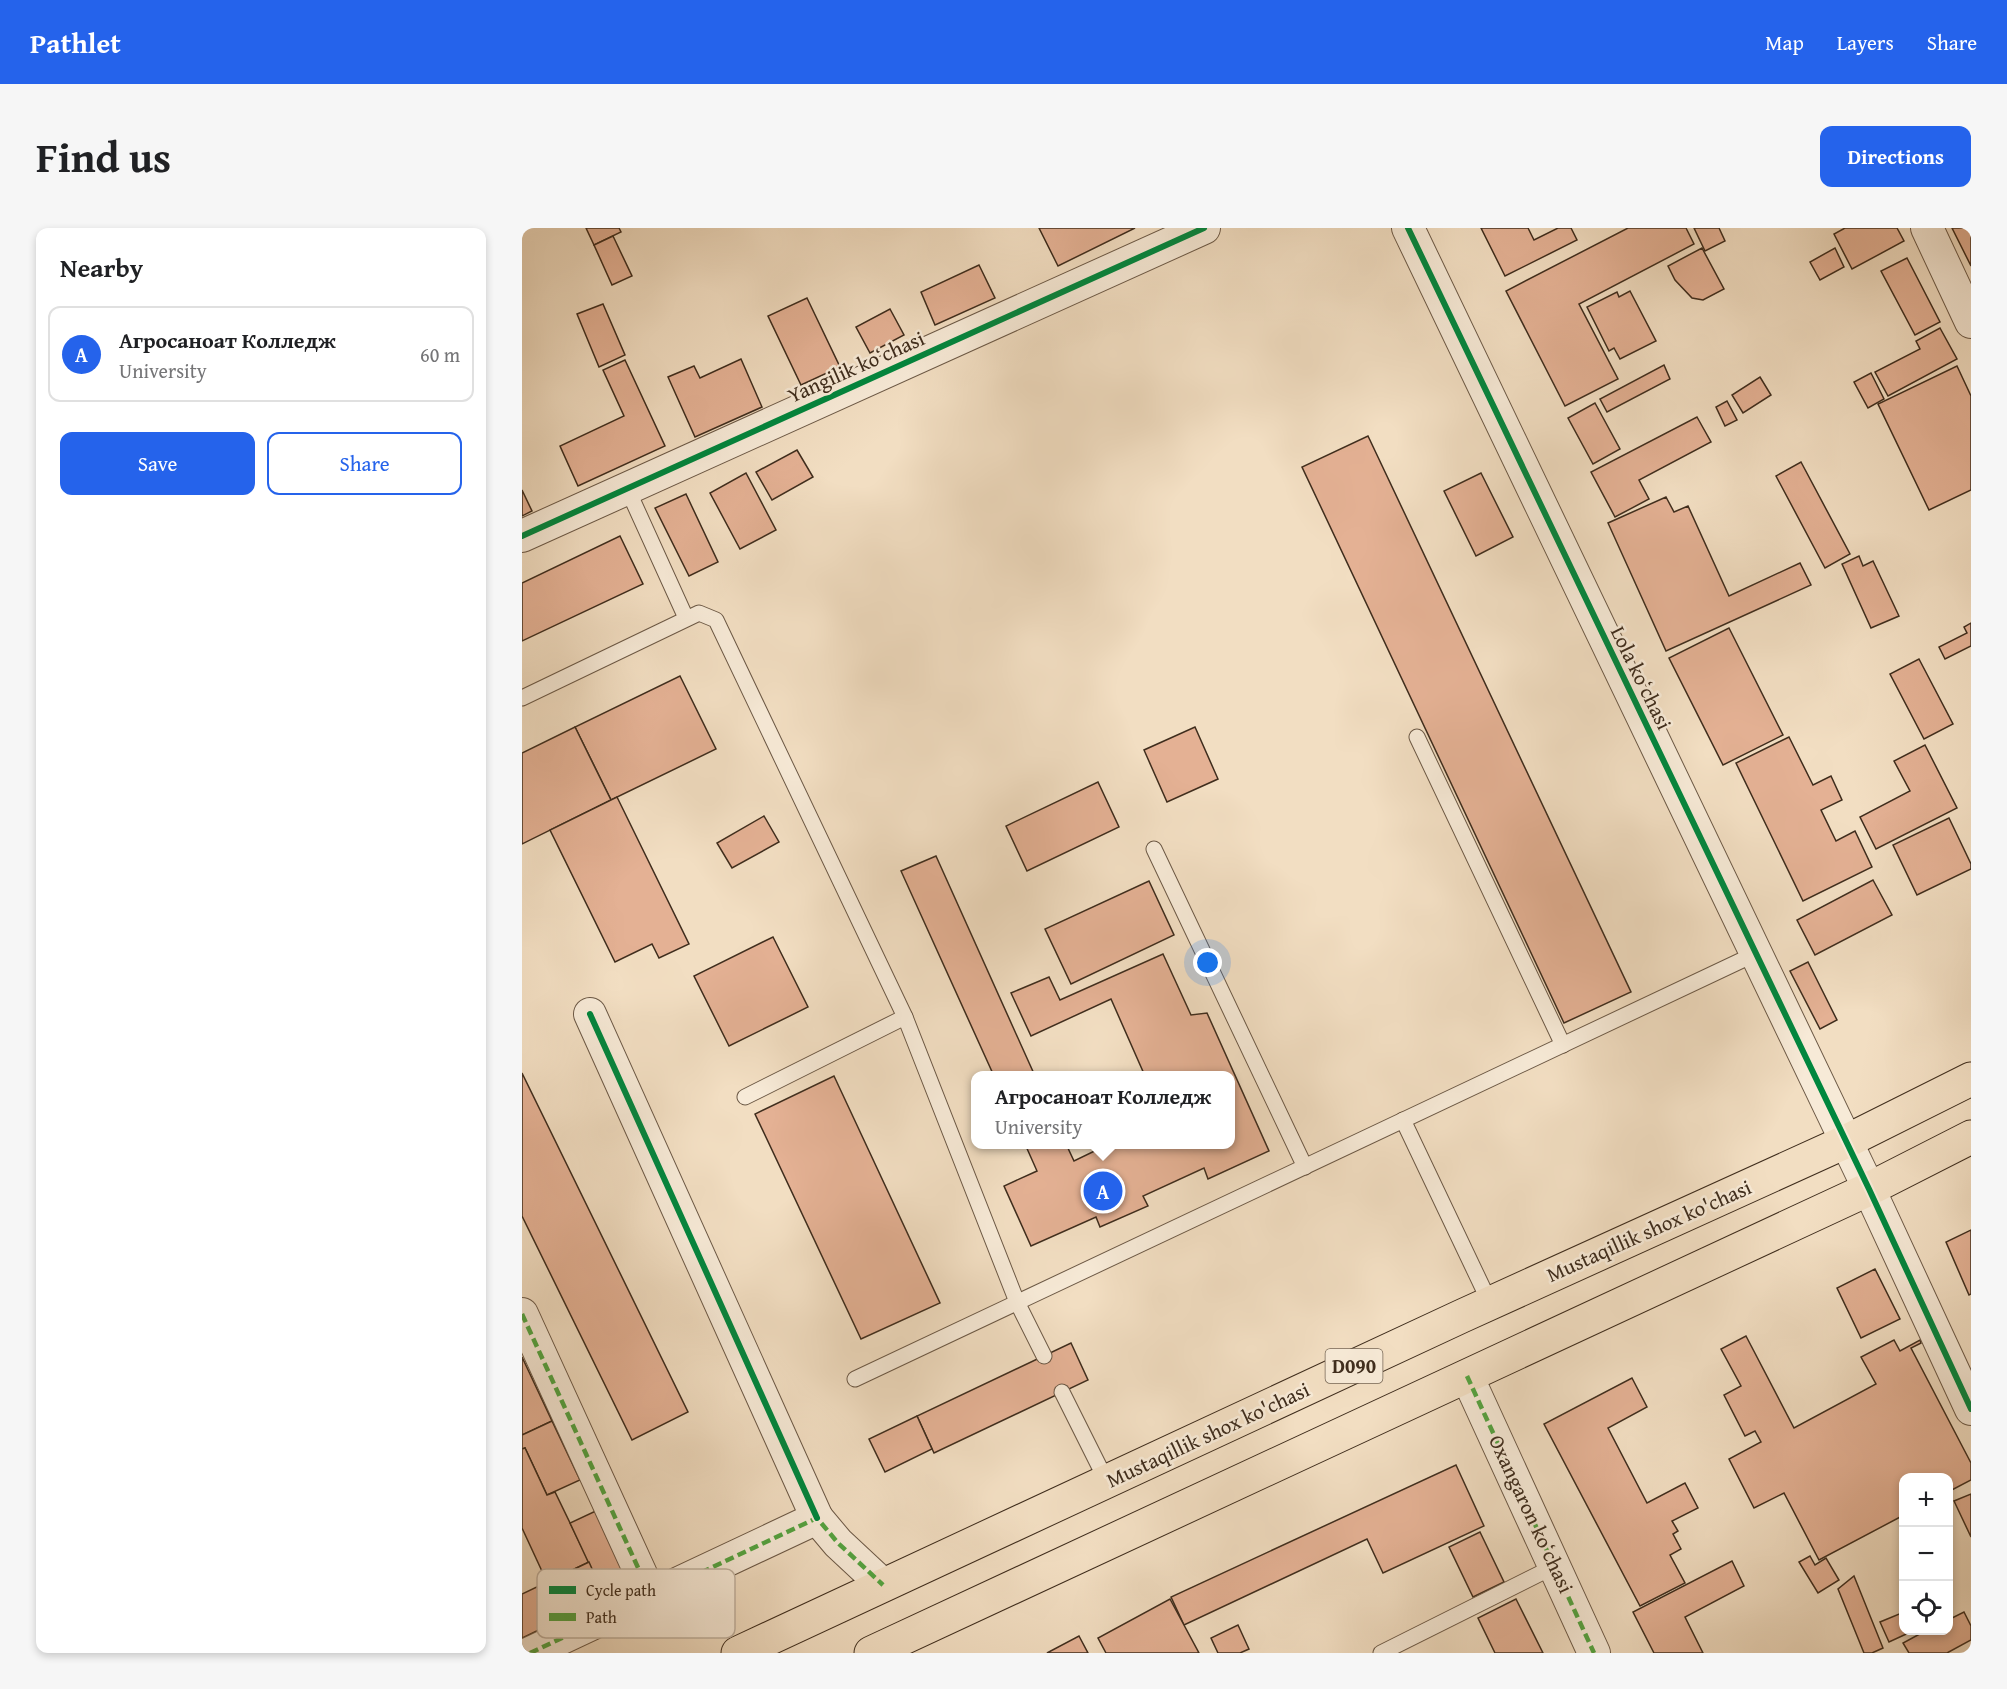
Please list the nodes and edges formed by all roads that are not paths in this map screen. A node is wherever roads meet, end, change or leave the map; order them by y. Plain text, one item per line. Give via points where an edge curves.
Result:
1 (1204, 228) edge
2 (1408, 228) edge
3 (1927, 228) edge
4 (1971, 322) edge
5 (627, 488) junction
6 (522, 536) edge
7 (686, 618) junction
8 (522, 698) edge
9 (1417, 737) dead end
10 (1154, 849) dead end
11 (1755, 954) junction
12 (590, 1014) dead end
13 (905, 1017) junction
14 (1563, 1045) junction
15 (1971, 1079) edge
16 (745, 1097) dead end
17 (1403, 1120) junction
18 (1971, 1137) edge
19 (1845, 1142) junction
20 (1305, 1167) junction
21 (1869, 1189) junction
22 (1017, 1302) junction
23 (1490, 1303) junction
24 (522, 1314) edge
25 (1044, 1356) dead end
26 (1467, 1376) junction
27 (855, 1379) dead end
28 (1062, 1392) dead end
29 (1971, 1410) edge
30 (1107, 1482) junction
31 (818, 1518) junction
32 (1555, 1566) junction
33 (639, 1569) edge
34 (709, 1569) edge
35 (883, 1586) junction
36 (562, 1638) edge
37 (530, 1653) edge
38 (738, 1653) edge
39 (871, 1653) edge
40 (1381, 1653) edge
41 (1594, 1653) edge

1 - 5 street, Yangilik koʻchasi
2 - 11 street, Lola koʻchasi
3 - 4 street
5 - 6 street, Yangilik koʻchasi
5 - 7 lane
7 - 8 lane
7 - 13 lane via 699,613 716,620
9 - 14 lane
10 - 20 lane
11 - 14 lane
11 - 19 street, Lola koʻchasi
12 - 31 street
13 - 16 lane
13 - 22 lane
14 - 17 lane
15 - 19 main road, Mustaqillik shox ko'chasi / D090
17 - 20 lane
17 - 23 lane
18 - 21 main road, D090
19 - 21 street, Lola koʻchasi
19 - 23 main road, Mustaqillik shox ko'chasi / D090
20 - 22 lane
21 - 26 main road, D090
21 - 29 street, Lola koʻchasi
22 - 25 lane
22 - 27 lane
23 - 30 main road, Mustaqillik shox ko'chasi / D090
24 - 33 street
26 - 32 street, Oxangaron koʻchasi
26 - 39 main road, D090
28 - 30 lane
30 - 35 main road, Mustaqillik shox ko'chasi / D090
31 - 34 street
31 - 35 street via 837,1543
32 - 40 lane
32 - 41 street, Oxangaron koʻchasi
35 - 38 main road, Mustaqillik shox ko'chasi / D090
36 - 37 street

